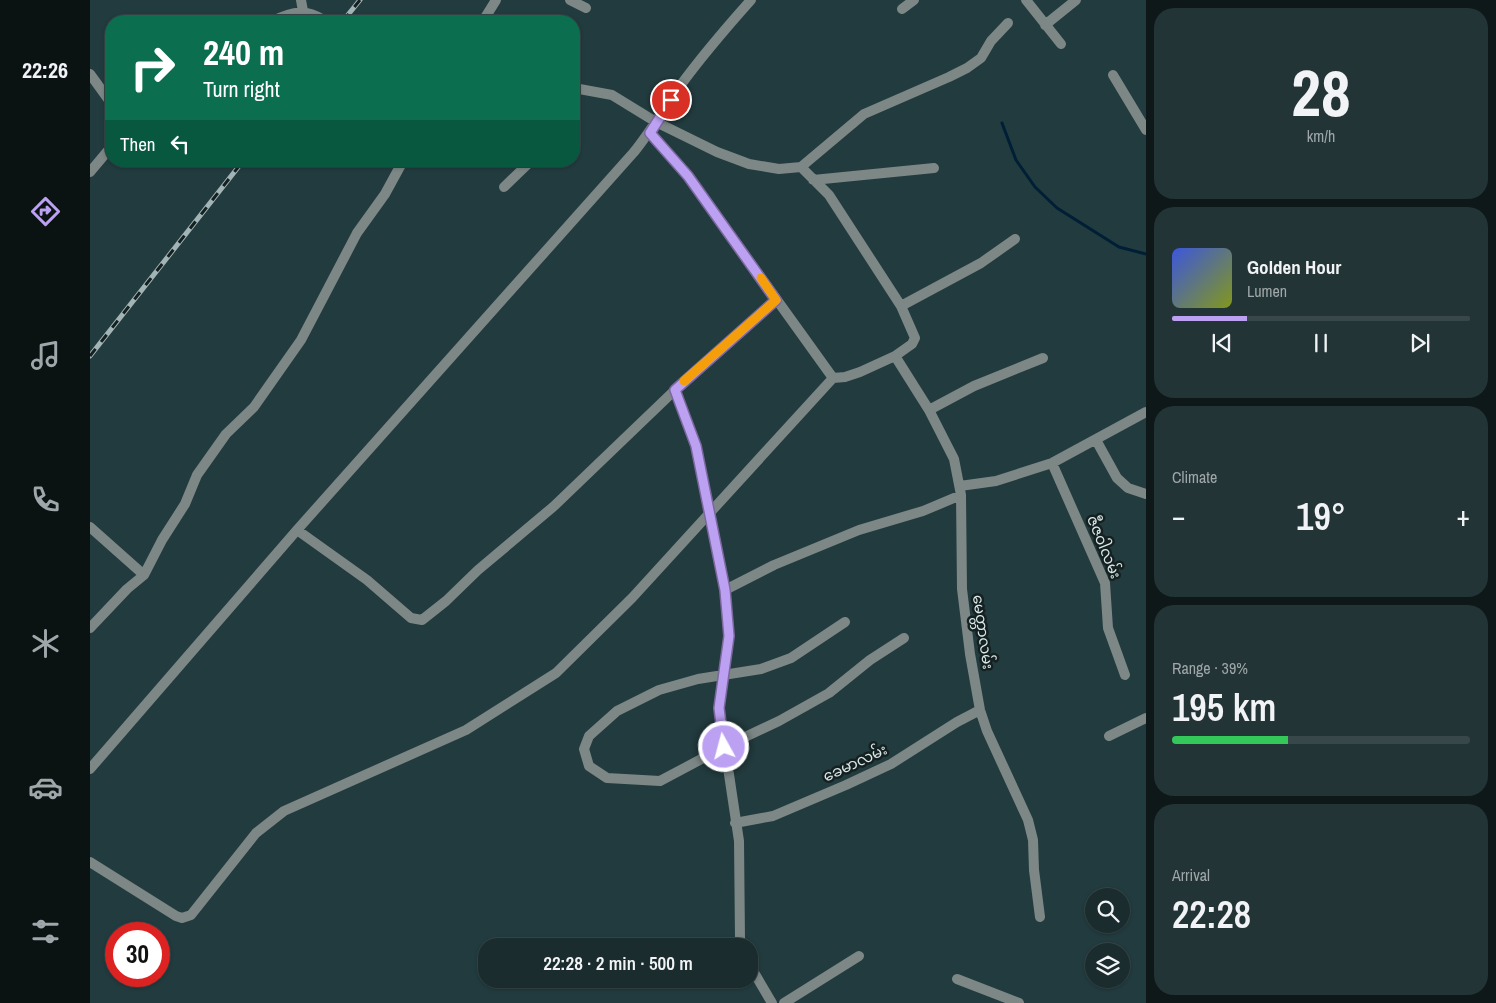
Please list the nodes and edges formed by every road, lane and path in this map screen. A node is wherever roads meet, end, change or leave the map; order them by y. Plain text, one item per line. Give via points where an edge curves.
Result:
1 (301, 0) edge
2 (496, 0) edge
3 (570, 0) edge
4 (751, 0) edge
5 (914, 0) edge
6 (1026, 0) edge
7 (1076, 0) edge
8 (586, 8) dead end
9 (902, 9) dead end
10 (303, 11) junction
11 (287, 15) edge
12 (313, 15) edge
13 (487, 15) edge
14 (1008, 23) dead end
15 (1046, 25) junction
16 (1061, 44) dead end
17 (90, 74) edge
18 (1113, 75) dead end
19 (580, 92) edge
20 (105, 95) edge
21 (656, 122) junction
22 (1146, 130) edge
23 (650, 133) junction
24 (105, 154) edge
25 (400, 167) edge
26 (525, 167) edge
27 (801, 167) junction
28 (934, 168) dead end
29 (90, 172) edge
30 (813, 180) junction
31 (504, 187) dead end
32 (1015, 239) dead end
33 (776, 300) junction
34 (901, 306) junction
35 (894, 356) junction
36 (1043, 358) dead end
37 (833, 378) junction
38 (675, 390) junction
39 (929, 410) junction
40 (1146, 412) edge
41 (1096, 440) junction
42 (1052, 463) junction
43 (960, 491) junction
44 (1146, 494) edge
45 (709, 516) junction
46 (90, 527) edge
47 (298, 530) junction
48 (144, 575) junction
49 (725, 590) junction
50 (846, 622) dead end
51 (90, 628) edge
52 (904, 638) dead end
53 (723, 675) junction
54 (1125, 675) dead end
55 (980, 710) junction
56 (1146, 718) edge
57 (1109, 736) dead end
58 (724, 747) junction
59 (90, 769) edge
60 (735, 823) junction
61 (90, 862) edge
62 (1040, 917) dead end
63 (740, 938) edge
64 (859, 956) dead end
65 (758, 979) edge
66 (957, 980) dead end
67 (772, 1003) edge
68 (784, 1003) edge
69 (1019, 1003) edge

1 - 10 street
2 - 13 street
3 - 8 street
4 - 21 street via 702,56
5 - 9 street
6 - 15 street
7 - 15 street
10 - 11 street
10 - 12 street
14 - 27 street via 981,58 967,68 864,114
15 - 16 street
17 - 20 street
18 - 22 street
19 - 21 street via 612,95
21 - 23 street
21 - 27 street via 749,164 779,169
23 - 33 street via 688,176
23 - 47 street
24 - 29 street
25 - 48 street via 357,233 301,340 254,406 226,434 197,475 185,504
26 - 31 street
27 - 30 street
28 - 30 street
30 - 34 street via 828,195
32 - 34 street via 981,263
33 - 37 street
33 - 38 street
34 - 35 street via 915,338 912,344
35 - 37 street via 853,375
35 - 39 street, မေတ္တာလမ်း
36 - 39 street via 974,386
37 - 45 street
38 - 45 street via 696,446
38 - 47 street via 553,507 422,620 411,618 367,580
39 - 43 street, မေတ္တာလမ်း via 954,459
40 - 41 street
41 - 42 street
41 - 44 street via 1117,478 1128,488
42 - 43 street
42 - 54 street, ဇီဇဝါလမ်း via 1105,583 1108,628
43 - 49 street via 923,511 859,530 774,565
43 - 55 street, မေတ္တာလမ်း via 962,589
45 - 49 street
45 - 61 street via 556,673 466,730 284,811 256,833 191,915 176,916
46 - 48 street
47 - 59 street
48 - 51 street
49 - 53 street via 729,636
50 - 53 street via 791,658 761,669
52 - 58 street via 829,693 779,722
53 - 58 street via 719,708
53 - 58 street via 659,690 617,711 589,736 584,749 589,766 607,778 660,781
55 - 60 street, ခေမာလမ်း via 891,764 846,785 773,816
55 - 62 street, မေတ္တာလမ်း via 1028,820 1033,840
56 - 57 street
58 - 60 street
60 - 63 street via 739,841
64 - 68 street
65 - 67 street
66 - 69 street

